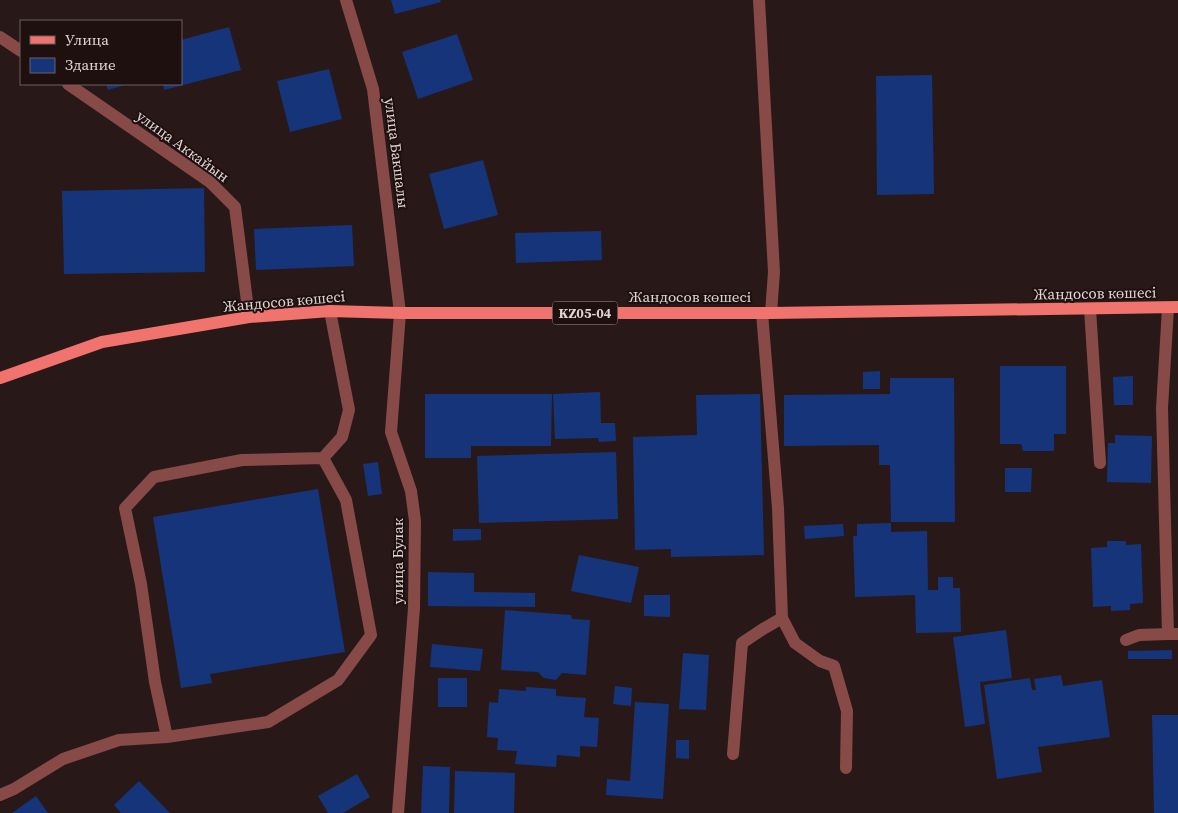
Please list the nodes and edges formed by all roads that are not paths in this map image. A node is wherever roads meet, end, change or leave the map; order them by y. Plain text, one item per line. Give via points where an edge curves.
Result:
1 (346, 0) edge
2 (759, 0) edge
3 (0, 37) edge
4 (20, 50) edge
5 (69, 85) edge
6 (1173, 308) edge
7 (1090, 309) junction
8 (330, 311) junction
9 (400, 313) junction
10 (767, 313) junction
11 (248, 317) junction
12 (0, 378) edge
13 (323, 458) junction
14 (1100, 463) dead end
15 (782, 618) junction
16 (1173, 634) edge
17 (1126, 640) dead end
18 (166, 737) junction
19 (733, 754) dead end
20 (846, 768) dead end
21 (0, 795) edge
22 (398, 813) edge

1 - 9 street, улица Бакшалы via 372,89
2 - 10 street via 774,272
3 - 4 street
5 - 11 street, улица Аккайын via 210,182 235,207
6 - 7 main road, Жандосов көшесі / KZ05-04
6 - 16 street via 1162,408
7 - 10 main road, Жандосов көшесі / KZ05-04
7 - 14 street
8 - 9 main road, Жандосов көшесі / KZ05-04
8 - 11 main road, Жандосов көшесі / KZ05-04
8 - 13 street via 349,410 342,437
9 - 10 main road, Жандосов көшесі / KZ05-04
9 - 22 street, улица Булак via 391,432 411,491 415,521 414,608
10 - 15 street
11 - 12 main road, Жандосов көшесі / KZ05-04 via 102,342
13 - 18 street via 346,500 371,635 338,680 268,722
13 - 18 street via 242,460 154,477 125,508
15 - 19 street via 742,643
15 - 20 street via 795,643 820,661 834,666 847,711
16 - 17 street via 1139,635
18 - 21 street via 119,740 63,759

